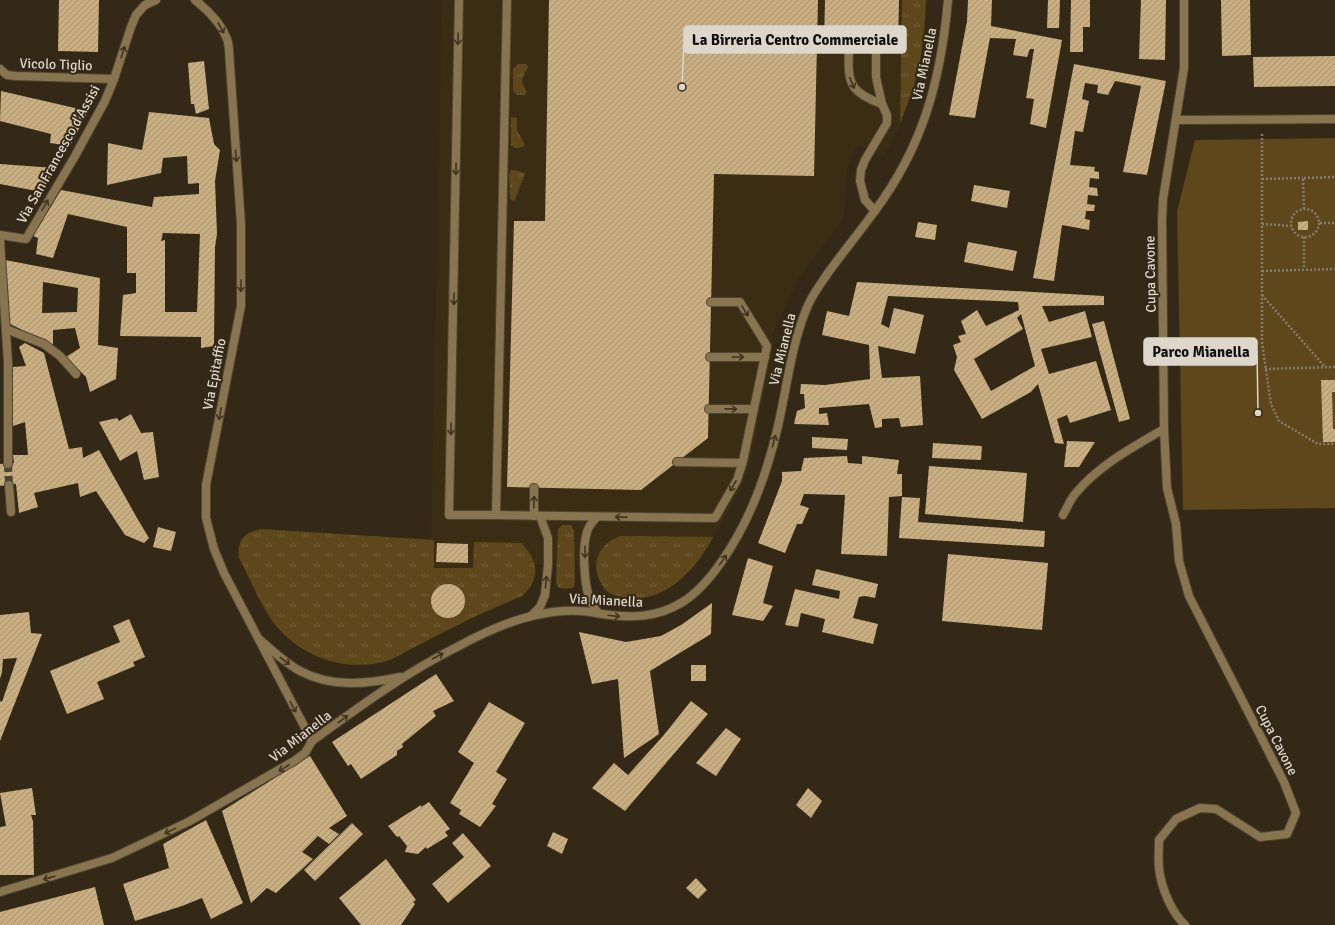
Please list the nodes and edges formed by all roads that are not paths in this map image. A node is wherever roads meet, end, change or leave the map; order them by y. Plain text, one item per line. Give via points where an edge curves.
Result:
1 (156, 0) edge
2 (195, 0) edge
3 (459, 0) edge
4 (507, 0) edge
5 (948, 0) edge
6 (1184, 0) edge
7 (849, 45) dead end
8 (876, 46) dead end
9 (0, 69) edge
10 (114, 79) junction
11 (882, 104) junction
12 (1335, 119) edge
13 (1176, 120) junction
14 (875, 212) junction
15 (0, 235) edge
16 (0, 241) edge
17 (711, 302) dead end
18 (6, 328) junction
19 (710, 357) dead end
20 (765, 357) junction
21 (76, 374) dead end
22 (709, 409) dead end
23 (754, 409) junction
24 (1164, 429) junction
25 (677, 462) dead end
26 (742, 463) junction
27 (8, 464) tunnel mouth
28 (9, 485) tunnel mouth
29 (534, 488) dead end
30 (11, 512) dead end
31 (496, 515) junction
32 (1063, 515) dead end
33 (537, 516) junction
34 (597, 517) junction
35 (598, 614) junction
36 (531, 616) junction
37 (256, 636) junction
38 (404, 676) junction
39 (312, 742) junction
40 (0, 892) edge
41 (1185, 925) edge

10 -> 1 street, Via San Francesco d'Assisi via 136,15 144,5
2 -> 37 street, Via Epitaffio via 220,24 227,40 241,224 241,306 206,485 206,518 224,574
3 -> 31 street via 449,514
4 - 31 street
5 - 14 street, Via Mianella via 940,64 925,119 909,157
6 - 13 street, Cupa Cavone via 1184,68
7 -> 11 street via 848,66 855,90 865,98
8 - 11 street via 876,77
9 - 10 street, Vicolo Tiglio via 7,75 16,76
15 -> 10 street, Via San Francesco d'Assisi via 26,239 105,101
11 - 14 street via 887,115 887,124 865,160 860,181 865,200
12 - 13 street
13 - 24 street, Cupa Cavone via 1162,220
35 -> 14 street, Via Mianella via 638,617 655,615 670,609 697,591 731,549 766,472 789,369 806,308 816,290
16 - 18 street
17 -> 20 street via 740,302 767,346
18 - 21 street via 44,344 60,356
18 - 27 street
19 -> 20 street
20 - 23 street
22 -> 23 street
23 - 26 street
24 - 32 street via 1089,479 1074,495
24 - 41 street, Cupa Cavone via 1167,488 1176,524 1179,561 1189,596 1284,782 1296,813 1287,834 1260,836 1216,808 1200,808 1176,819 1159,840 1159,868 1167,898 1179,920
25 - 26 street
26 -> 34 street via 737,480 715,518
28 - 30 street
33 -> 29 street
31 - 33 street
33 - 34 street
36 -> 33 street via 540,607 545,595 548,565 548,538
34 -> 35 street via 586,536 585,572 590,598
35 - 36 street, Via Mianella via 566,610
38 -> 36 street, Via Mianella via 473,638
37 -> 38 street via 301,672 320,679 362,683
37 -> 39 street, Via Epitaffio
39 -> 38 street, Via Mianella
39 -> 40 street, Via Mianella via 305,753 285,767 158,837 112,858

